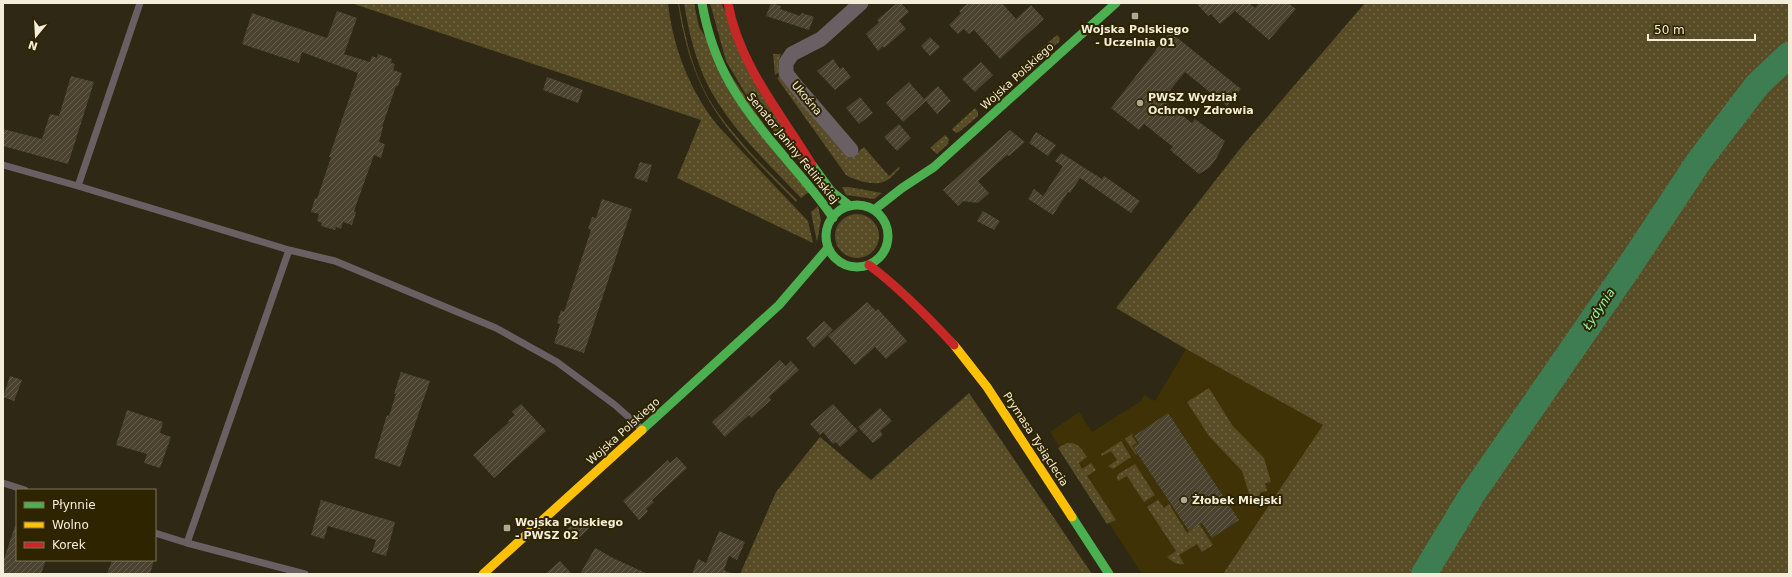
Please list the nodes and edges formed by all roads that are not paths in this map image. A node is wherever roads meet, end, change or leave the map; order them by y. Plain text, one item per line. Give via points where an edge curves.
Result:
1 (140, 3) edge
2 (702, 3) edge
3 (728, 3) edge
4 (861, 3) edge
5 (1116, 3) edge
6 (851, 150) dead end
7 (3, 165) edge
8 (934, 167) junction
9 (78, 186) junction
10 (916, 191) dead end
11 (850, 206) junction
12 (874, 210) junction
13 (894, 214) dead end
14 (833, 218) junction
15 (887, 227) junction
16 (828, 248) junction
17 (886, 248) junction
18 (289, 250) junction
19 (888, 259) dead end
20 (869, 265) junction
21 (904, 282) dead end
22 (804, 289) dead end
23 (779, 306) junction
24 (934, 323) junction
25 (643, 430) junction
26 (3, 483) edge
27 (22, 489) edge
28 (156, 533) edge
29 (187, 543) junction
30 (305, 574) edge
31 (482, 574) edge
32 (1109, 574) edge

1 - 9 lane
2 - 14 main road, Senator Janiny Fetlińskiej via 710,40 733,92
3 - 11 main road, Senator Janiny Fetlińskiej via 735,34 745,59 763,91 831,193
4 - 6 street, Ukośna via 821,39 792,54 786,63 786,73
5 - 8 main road, Wojska Polskiego
7 - 9 lane
8 - 10 main road, Wojska Polskiego
8 - 12 main road, Wojska Polskiego
9 - 18 lane
11 - 12 main road
11 - 14 main road
12 - 15 main road
13 - 15 main road
14 - 16 main road via 827,234
15 - 17 main road
16 - 20 main road via 838,265
16 - 23 main road, Wojska Polskiego
17 - 19 main road
17 - 20 main road via 879,258
18 - 25 lane via 335,261 496,328 557,362 615,405
18 - 29 lane
20 - 24 main road, Prymasa Tysiąclecia
21 - 24 main road, Prymasa Tysiąclecia
22 - 23 main road, Wojska Polskiego
23 - 25 main road, Wojska Polskiego
24 - 32 main road, Prymasa Tysiąclecia via 987,387
25 - 31 main road, Wojska Polskiego
26 - 27 lane
28 - 29 lane
29 - 30 lane

